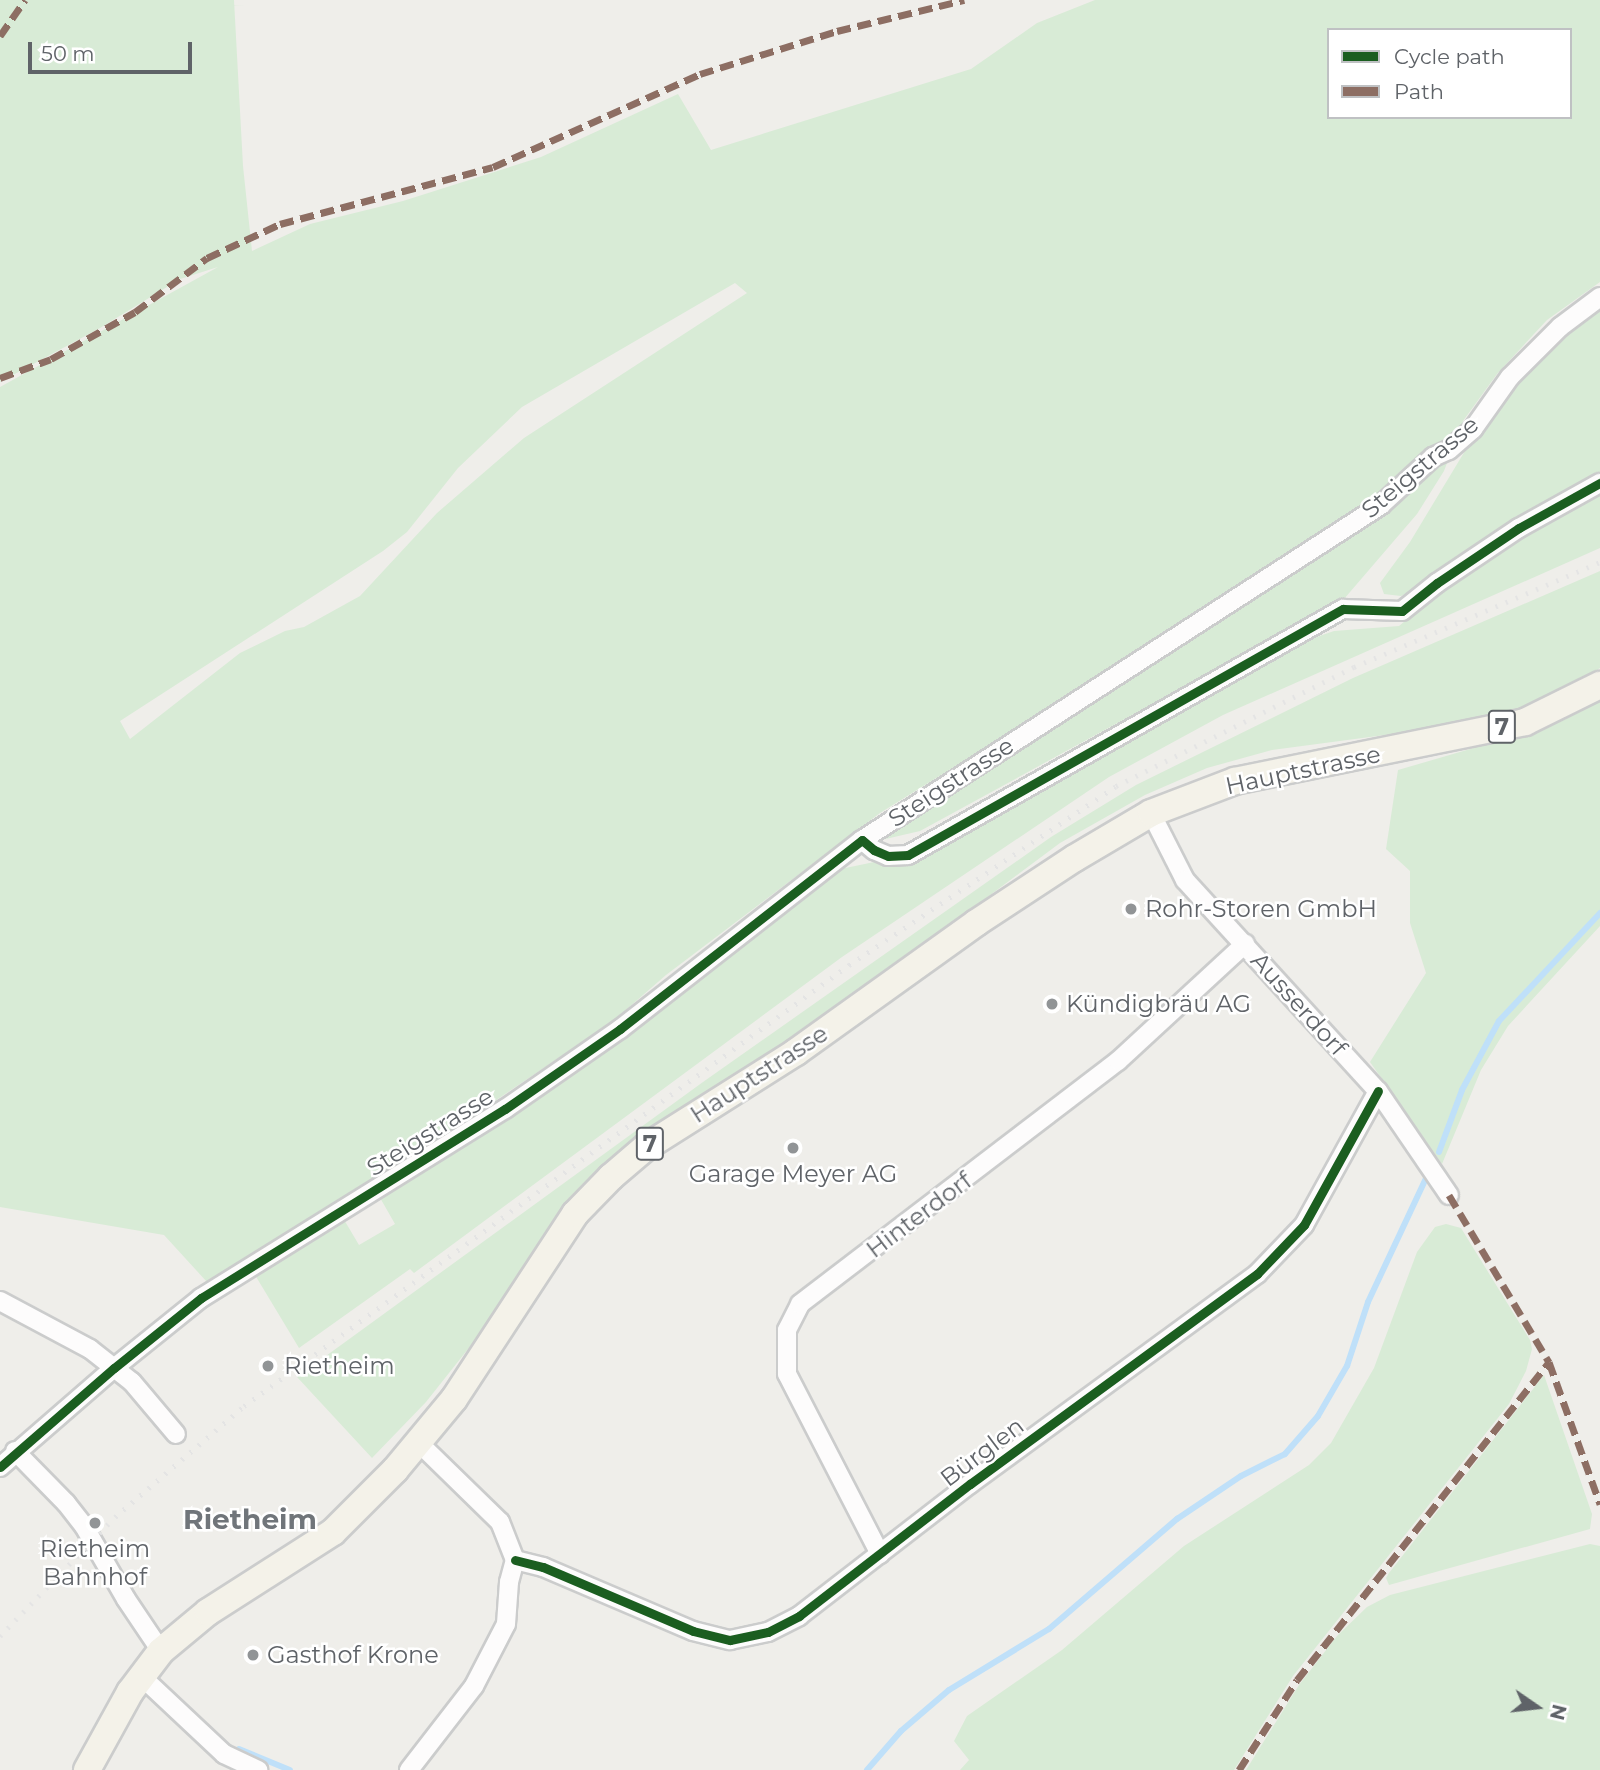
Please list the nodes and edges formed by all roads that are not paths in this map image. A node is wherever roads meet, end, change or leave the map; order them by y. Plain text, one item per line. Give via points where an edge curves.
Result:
1 (1600, 297) edge
2 (1600, 483) edge
3 (1600, 685) edge
4 (1151, 813) junction
5 (862, 839) junction
6 (1245, 944) junction
7 (1378, 1091) junction
8 (1449, 1195) dead end
9 (0, 1301) edge
10 (114, 1368) junction
11 (176, 1434) dead end
12 (419, 1443) junction
13 (15, 1451) junction
14 (0, 1467) edge
15 (880, 1554) junction
16 (515, 1560) junction
17 (161, 1651) junction
18 (141, 1676) junction
19 (87, 1770) edge
20 (258, 1770) edge
21 (409, 1770) edge

1 - 5 street, Steigstrasse via 1560,327 1510,377 1473,429 1433,457 1381,505
2 - 5 street via 1519,528 1402,611 1343,609 908,855 888,856
3 - 4 main road, Hauptstrasse / 7 via 1525,722 1235,781
4 - 6 street, Ausserdorf via 1185,880
4 - 12 main road, Hauptstrasse / 7 via 976,923 796,1052 646,1147 611,1177 575,1214 482,1359
5 - 10 street, Steigstrasse via 608,1037 505,1109 201,1298
6 - 7 street, Ausserdorf
6 - 15 street, Hinterdorf via 1118,1061 800,1304 787,1330 787,1374
7 - 8 street, Ausserdorf
7 - 15 street, Bürglen via 1304,1225 1257,1274
9 - 10 street via 70,1338
10 - 11 street via 132,1382
10 - 13 street, Steigstrasse
12 - 16 street via 500,1522
12 - 17 main road, Hauptstrasse / 7 via 333,1531 208,1612
13 - 14 street, Steigstrasse
13 - 17 street via 84,1526
15 - 16 street, Bürglen via 799,1616 768,1632 730,1640 693,1632 543,1567
16 - 21 street via 506,1624 474,1686
17 - 18 main road, Hauptstrasse / 7
18 - 19 main road, Hauptstrasse / 7
18 - 20 street via 224,1754

